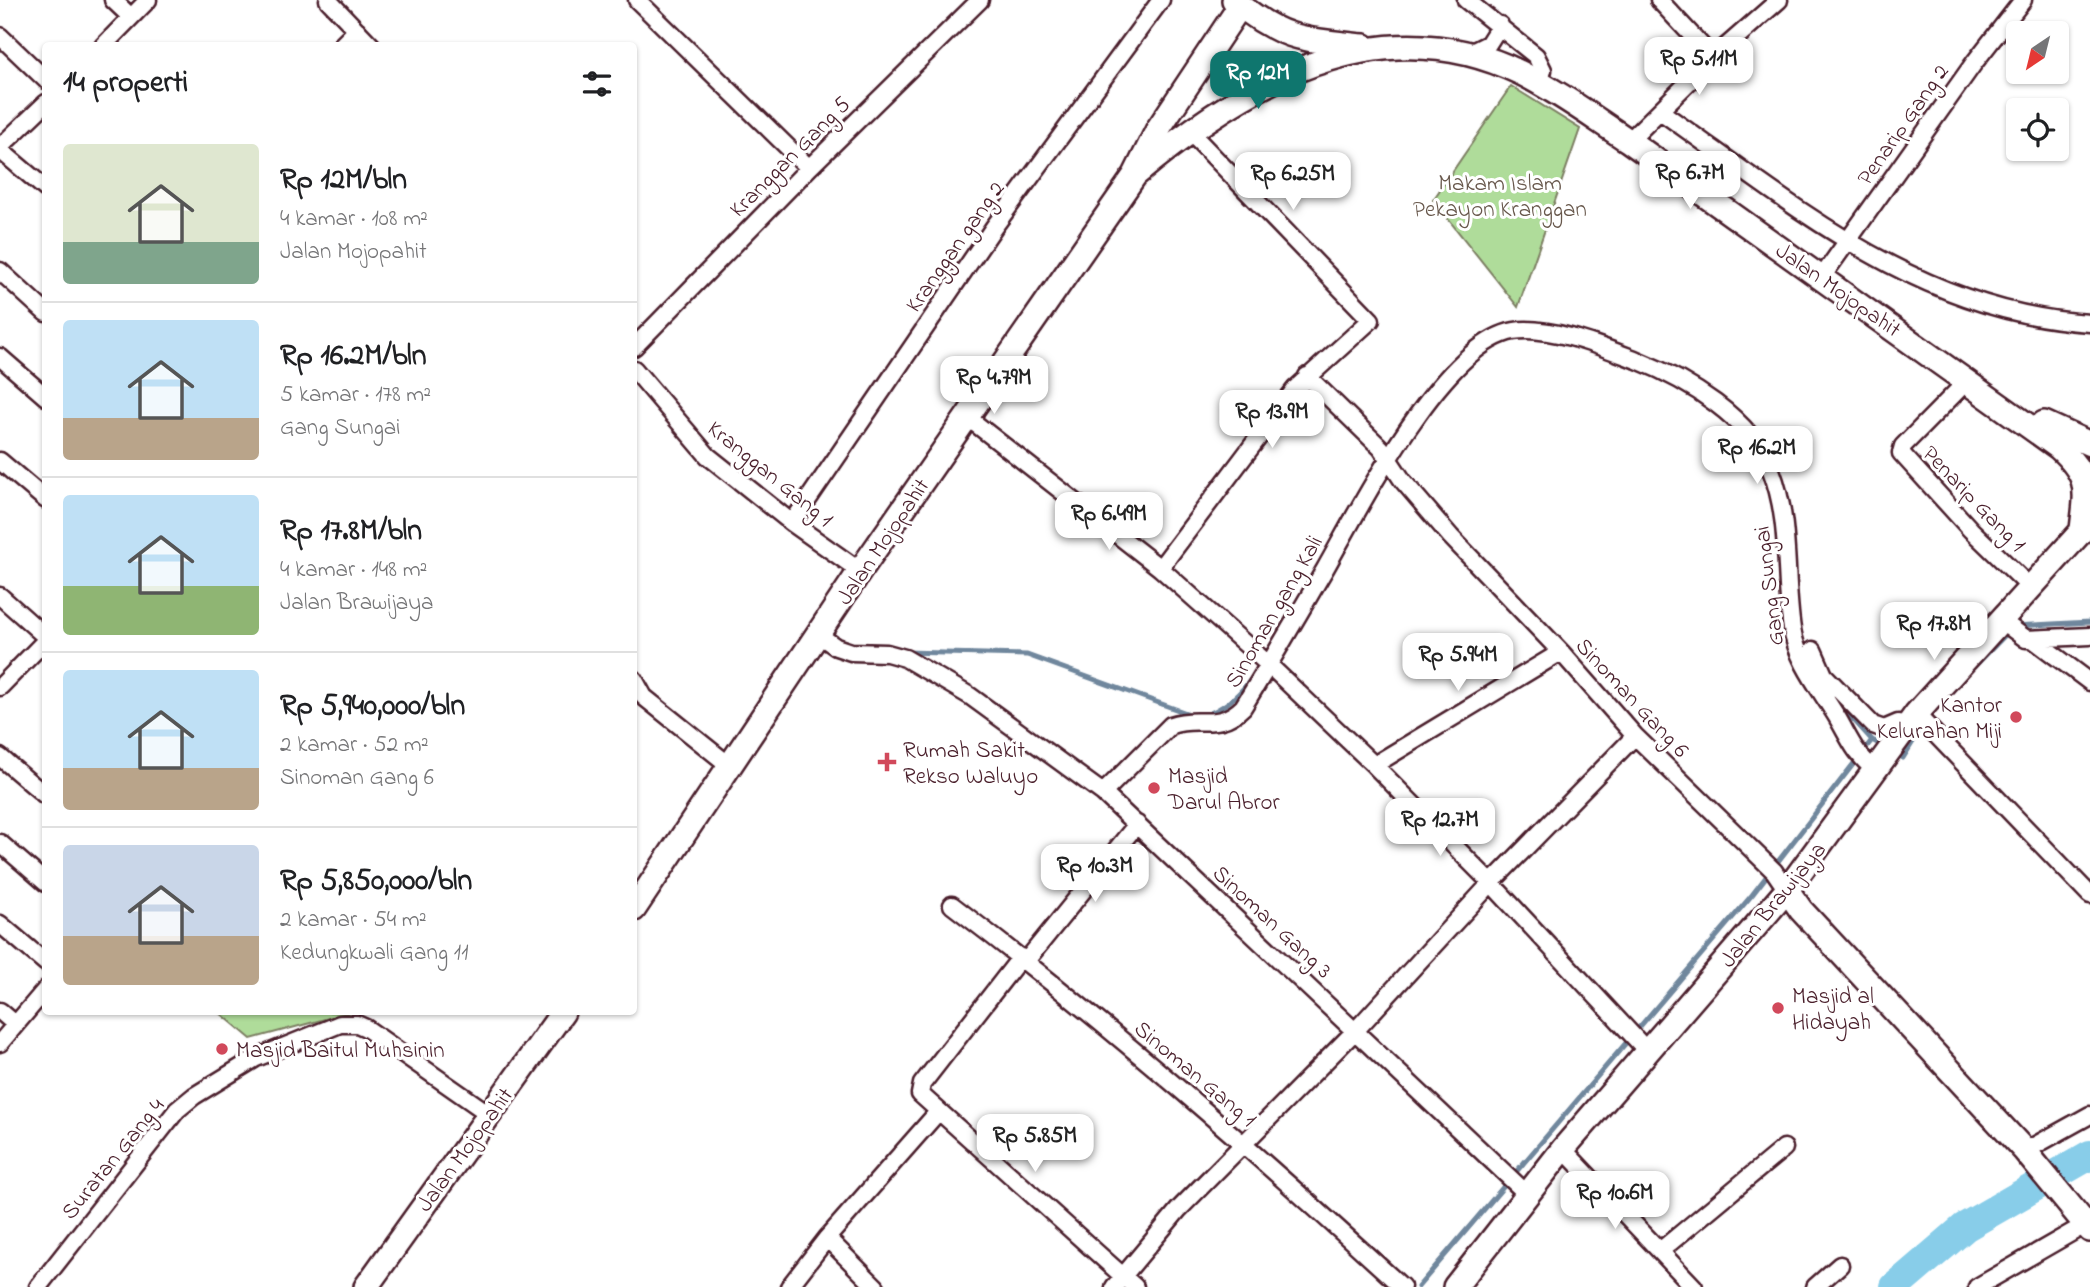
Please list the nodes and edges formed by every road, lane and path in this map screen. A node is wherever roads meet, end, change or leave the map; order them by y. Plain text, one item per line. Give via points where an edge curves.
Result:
1 (113, 0) edge
2 (148, 0) edge
3 (328, 0) edge
4 (637, 0) edge
5 (980, 0) edge
6 (1161, 0) edge
7 (1466, 0) edge
8 (1659, 0) edge
9 (1779, 0) edge
10 (2023, 0) edge
11 (1240, 2) edge
12 (131, 17) junction
13 (1500, 25) junction
14 (357, 30) junction
15 (0, 36) edge
16 (107, 42) edge
17 (345, 42) edge
18 (368, 42) edge
19 (1381, 48) junction
20 (1466, 55) junction
21 (1713, 58) junction
22 (42, 76) edge
23 (1539, 84) junction
24 (42, 107) edge
25 (1660, 111) junction
26 (1188, 130) junction
27 (1629, 141) junction
28 (1, 144) edge
29 (809, 168) junction
30 (1135, 175) junction
31 (42, 185) edge
32 (1847, 243) junction
33 (0, 271) edge
34 (1822, 277) junction
35 (42, 309) edge
36 (2090, 323) edge
37 (637, 325) edge
38 (1513, 331) joint
39 (646, 334) junction
40 (637, 343) edge
41 (0, 357) edge
42 (637, 373) edge
43 (1307, 376) junction
44 (1970, 389) junction
45 (42, 394) edge
46 (967, 417) junction
47 (2090, 444) edge
48 (1384, 454) junction
49 (0, 461) edge
50 (42, 497) edge
51 (792, 523) junction
52 (2086, 525) edge
53 (1160, 568) junction
54 (860, 571) junction
55 (2024, 581) junction
56 (0, 596) edge
57 (2010, 628) junction
58 (42, 635) edge
59 (819, 635) junction
60 (2090, 636) edge
61 (2034, 640) junction
62 (42, 643) edge
63 (1813, 650) dead end
64 (1561, 652) junction
65 (1269, 665) junction
66 (2090, 682) edge
67 (0, 687) edge
68 (638, 702) edge
69 (1910, 723) junction
70 (1635, 736) junction
71 (0, 757) edge
72 (1868, 762) junction
73 (1374, 765) junction
74 (730, 766) junction
75 (42, 793) edge
76 (1103, 793) junction
77 (1137, 824) junction
78 (0, 843) edge
79 (1776, 876) junction
80 (42, 880) edge
81 (1491, 883) junction
82 (2090, 895) edge
83 (637, 901) edge
84 (952, 905) dead end
85 (0, 924) edge
86 (1023, 959) junction
87 (42, 960) edge
88 (42, 994) edge
89 (0, 1011) edge
90 (561, 1015) edge
91 (15, 1024) junction
92 (1356, 1030) junction
93 (1638, 1042) junction
94 (0, 1043) edge
95 (938, 1112) junction
96 (489, 1114) junction
97 (2090, 1115) edge
98 (1243, 1142) junction
99 (1784, 1148) dead end
100 (1563, 1149) junction
101 (2028, 1154) junction
102 (1522, 1188) junction
103 (2086, 1223) edge
104 (827, 1238) junction
105 (1660, 1251) junction
106 (1840, 1265) dead end
107 (1124, 1283) edge
108 (44, 1285) edge
109 (1457, 1286) edge
110 (366, 1287) edge
111 (789, 1287) edge
112 (876, 1287) edge
113 (1402, 1287) edge
114 (1694, 1287) edge
115 (1815, 1287) edge
116 (1977, 1287) edge

1 - 12 street
2 - 12 street
3 - 14 street
4 - 29 street
5 - 29 street, Kranggan Gang 5
6 - 51 street, Kranggan gang 2 via 994,227
7 - 13 street
8 - 21 street
9 - 21 street
10 - 32 street, Penarip Gang 2
11 - 19 main road via 1278,32
11 - 30 main road, Jalan Mojopahit via 1158,129
12 - 16 street
13 - 20 street via 1488,44
13 - 23 street via 1536,56 1543,70
14 - 17 street
14 - 18 street
15 - 22 street
19 - 20 main road, Jalan Mojopahit via 1420,47
19 - 26 main road, Jalan Mojopahit via 1299,67 1244,94
20 - 23 main road, Jalan Mojopahit
21 - 25 street
23 - 27 main road, Jalan Mojopahit
24 - 28 street
25 - 27 street
25 - 32 street
26 - 30 main road, Jalan Mojopahit
26 - 43 street via 1371,320
27 - 34 main road, Jalan Mojopahit
28 - 31 street
29 - 39 street, Kranggan Gang 5
30 - 46 main road, Jalan Mojopahit
32 - 34 street, Penarip Gang 2
32 - 36 street via 1905,275 1971,301 2057,321
33 - 35 street
34 - 44 main road, Jalan Mojopahit
37 - 39 street
38 - 48 street, Sinoman gang Kali via 1496,337 1459,366
38 - 72 street, Gang Sungai via 1569,338 1653,366 1700,394 1756,440 1780,497 1792,630 1800,657
39 - 40 street, Kranggan Gang 5
41 - 45 street
42 - 51 street, Kranggan Gang 1 via 708,456
43 - 48 street, Sinoman Gang 6
43 - 53 street
44 - 47 main road, Jalan Mojopahit
44 - 52 main road, Jalan Mojopahit via 2076,463 2087,480
44 - 55 street, Penarip Gang 1 via 1903,446 1901,453
46 - 53 street
46 - 54 main road, Jalan Mojopahit
48 - 64 street, Sinoman Gang 6 via 1451,537
48 - 65 street, Sinoman gang Kali
49 - 50 street
51 - 54 street, Kranggan Gang 1
52 - 55 main road, Jalan Brawijaya
53 - 65 street
54 - 59 main road, Jalan Mojopahit
55 - 57 main road, Jalan Brawijaya
56 - 58 street
57 - 61 street
57 - 69 main road, Jalan Brawijaya
59 - 74 main road, Jalan Mojopahit
59 - 76 street, Sinoman Gang 3 via 851,652 905,658 970,696
60 - 61 street
61 - 66 street
62 - 67 street
63 - 69 street, Gang Sungai via 1824,675 1873,725 1884,729
64 - 70 street, Sinoman Gang 6
64 - 73 street
65 - 73 street
65 - 76 street, Sinoman gang Kali via 1237,713 1219,723 1171,725
68 - 74 street
69 - 72 main road, Jalan Brawijaya
69 - 82 street via 1935,731
70 - 79 street, Sinoman Gang 6
70 - 81 street
71 - 75 street
72 - 79 main road, Jalan Brawijaya
73 - 81 street
74 - 83 main road, Jalan Mojopahit
76 - 77 street, Sinoman Gang 3
77 - 86 street
77 - 92 street, Sinoman Gang 3
78 - 80 street
79 - 93 main road, Jalan Brawijaya
79 - 101 main road via 1801,910
81 - 92 street
81 - 93 street
84 - 86 street, Sinoman Gang 1
85 - 87 street
86 - 95 street via 922,1084 920,1094
86 - 98 street, Sinoman Gang 1
88 - 91 street
89 - 91 street
90 - 96 main road, Jalan Mojopahit
91 - 94 street
92 - 98 street
92 - 102 street, Sinoman Gang 3
93 - 100 main road, Jalan Brawijaya
95 - 104 street
95 - 107 street
96 - 108 street, Suratan Gang 4 via 366,1028 340,1024 256,1058 177,1110
96 - 110 main road, Jalan Mojopahit
97 - 101 street
98 - 107 street via 1179,1209
98 - 113 street, Sinoman Gang 1
99 - 105 street
100 - 102 main road, Jalan Brawijaya
100 - 105 street
101 - 103 main road
102 - 109 main road, Jalan Brawijaya
103 - 116 street
104 - 111 street
104 - 112 street
105 - 114 street
106 - 115 street

